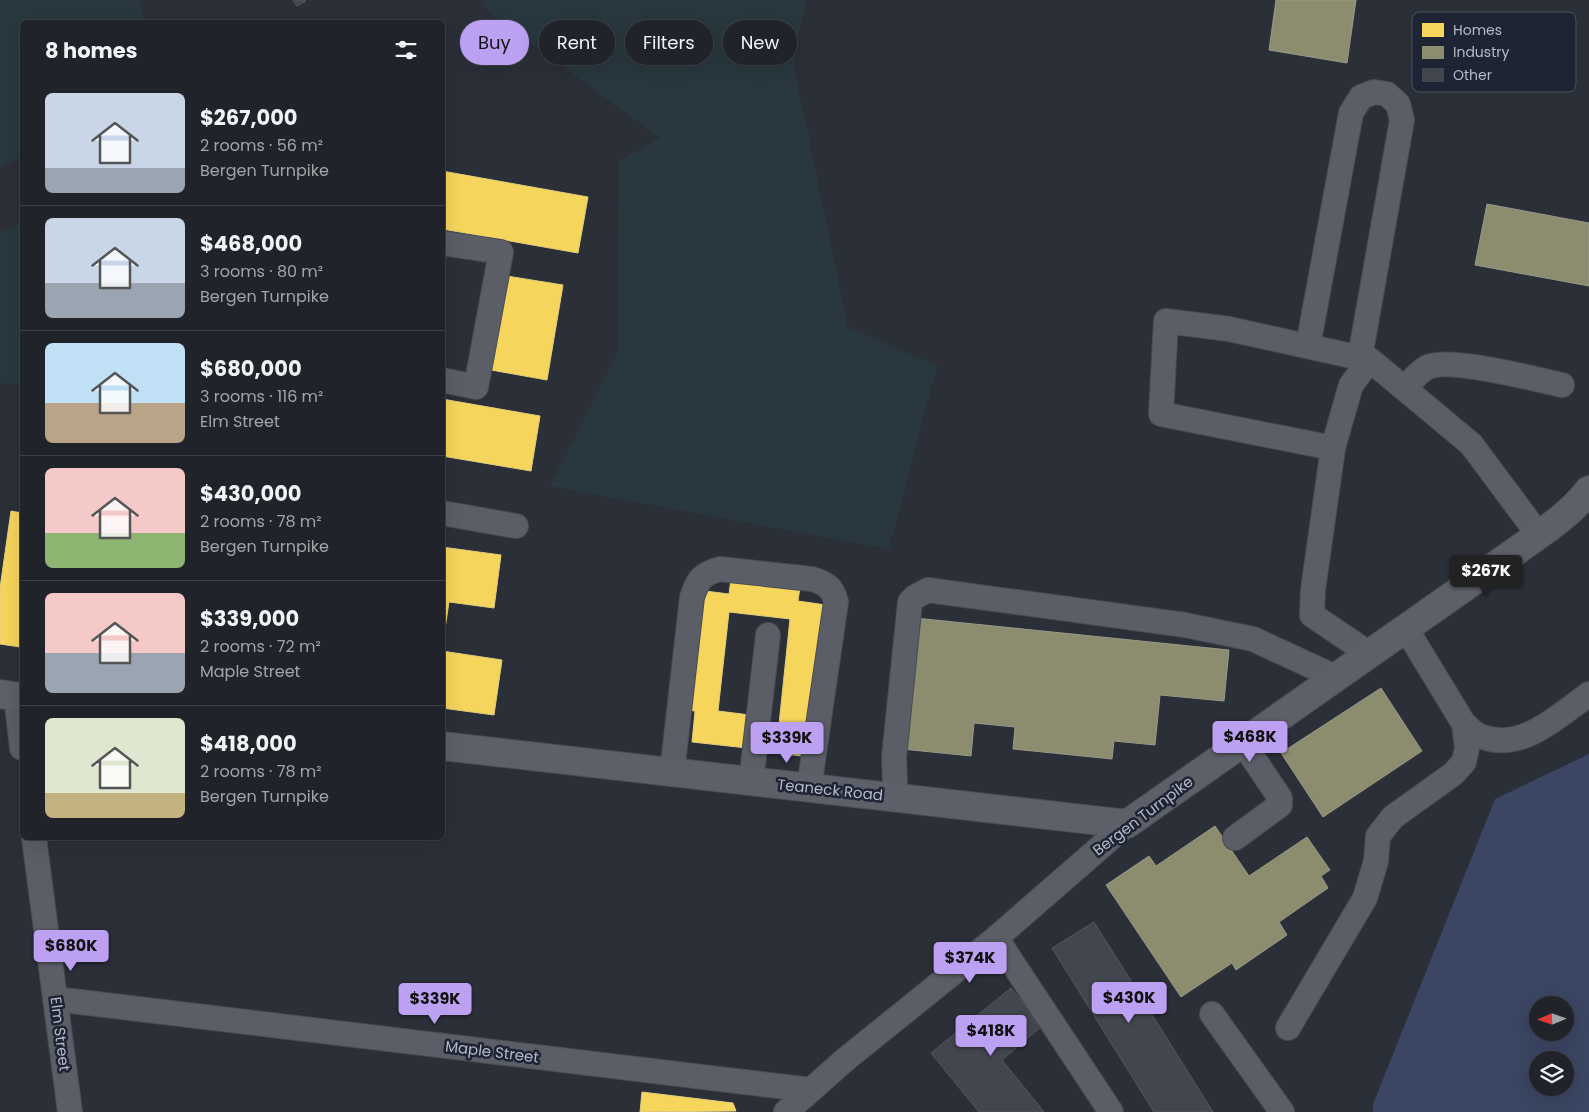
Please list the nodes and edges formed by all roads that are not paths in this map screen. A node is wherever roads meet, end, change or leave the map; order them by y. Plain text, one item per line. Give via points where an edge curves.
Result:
1 (445, 243) edge
2 (1308, 346) junction
3 (1365, 359) junction
4 (445, 381) edge
5 (1562, 384) dead end
6 (1405, 388) junction
7 (1334, 448) junction
8 (1589, 490) edge
9 (1589, 499) edge
10 (445, 514) edge
11 (516, 526) dead end
12 (1545, 529) junction
13 (1405, 627) junction
14 (768, 635) dead end
15 (1368, 653) junction
16 (1335, 677) junction
17 (1589, 694) edge
18 (13, 695) edge
19 (1464, 724) junction
20 (20, 736) edge
21 (1243, 742) junction
22 (445, 746) edge
23 (672, 773) junction
24 (751, 782) junction
25 (809, 788) junction
26 (893, 798) junction
27 (1127, 824) junction
28 (1235, 838) dead end
29 (34, 840) edge
30 (996, 938) junction
31 (55, 999) junction
32 (1212, 1014) dead end
33 (1288, 1028) dead end
34 (801, 1104) edge
35 (70, 1112) edge
36 (1111, 1112) edge
37 (1282, 1112) edge

1 - 4 street via 501,252 476,387
2 - 3 street
2 - 3 street via 1351,113 1361,97 1374,92 1387,94 1398,104 1402,120
2 - 7 street via 1229,329 1166,321 1161,414
3 - 6 street
3 - 7 street via 1351,385
5 - 6 street via 1449,364 1427,367
6 - 12 street via 1472,444
7 - 15 street via 1312,615
8 - 12 main road, Bergen Turnpike
9 - 12 street
10 - 11 street
12 - 13 main road, Bergen Turnpike
13 - 15 main road, Bergen Turnpike
13 - 19 street
14 - 24 street
15 - 16 main road, Bergen Turnpike
16 - 21 main road, Bergen Turnpike
16 - 26 street via 1253,639 1185,625 928,590 910,602 894,757
17 - 19 street via 1536,731 1517,739 1495,740 1478,736
18 - 20 street
19 - 33 street via 1467,748 1464,762 1453,774 1393,817 1378,836 1376,861 1364,898
21 - 27 main road, Bergen Turnpike
21 - 28 street via 1280,798 1280,806
22 - 23 main road, Teaneck Road
23 - 24 main road, Teaneck Road
23 - 25 street via 692,597 698,582 708,572 720,569 812,578 826,583 834,592 836,602
24 - 25 main road, Teaneck Road
25 - 26 main road, Teaneck Road
26 - 27 main road, Teaneck Road
27 - 30 street, Bergen Turnpike
29 - 31 street, Elm Street
30 - 34 street, Bergen Turnpike via 846,1059
30 - 36 street
31 - 34 street, Maple Street
31 - 35 street, Elm Street
32 - 37 street

